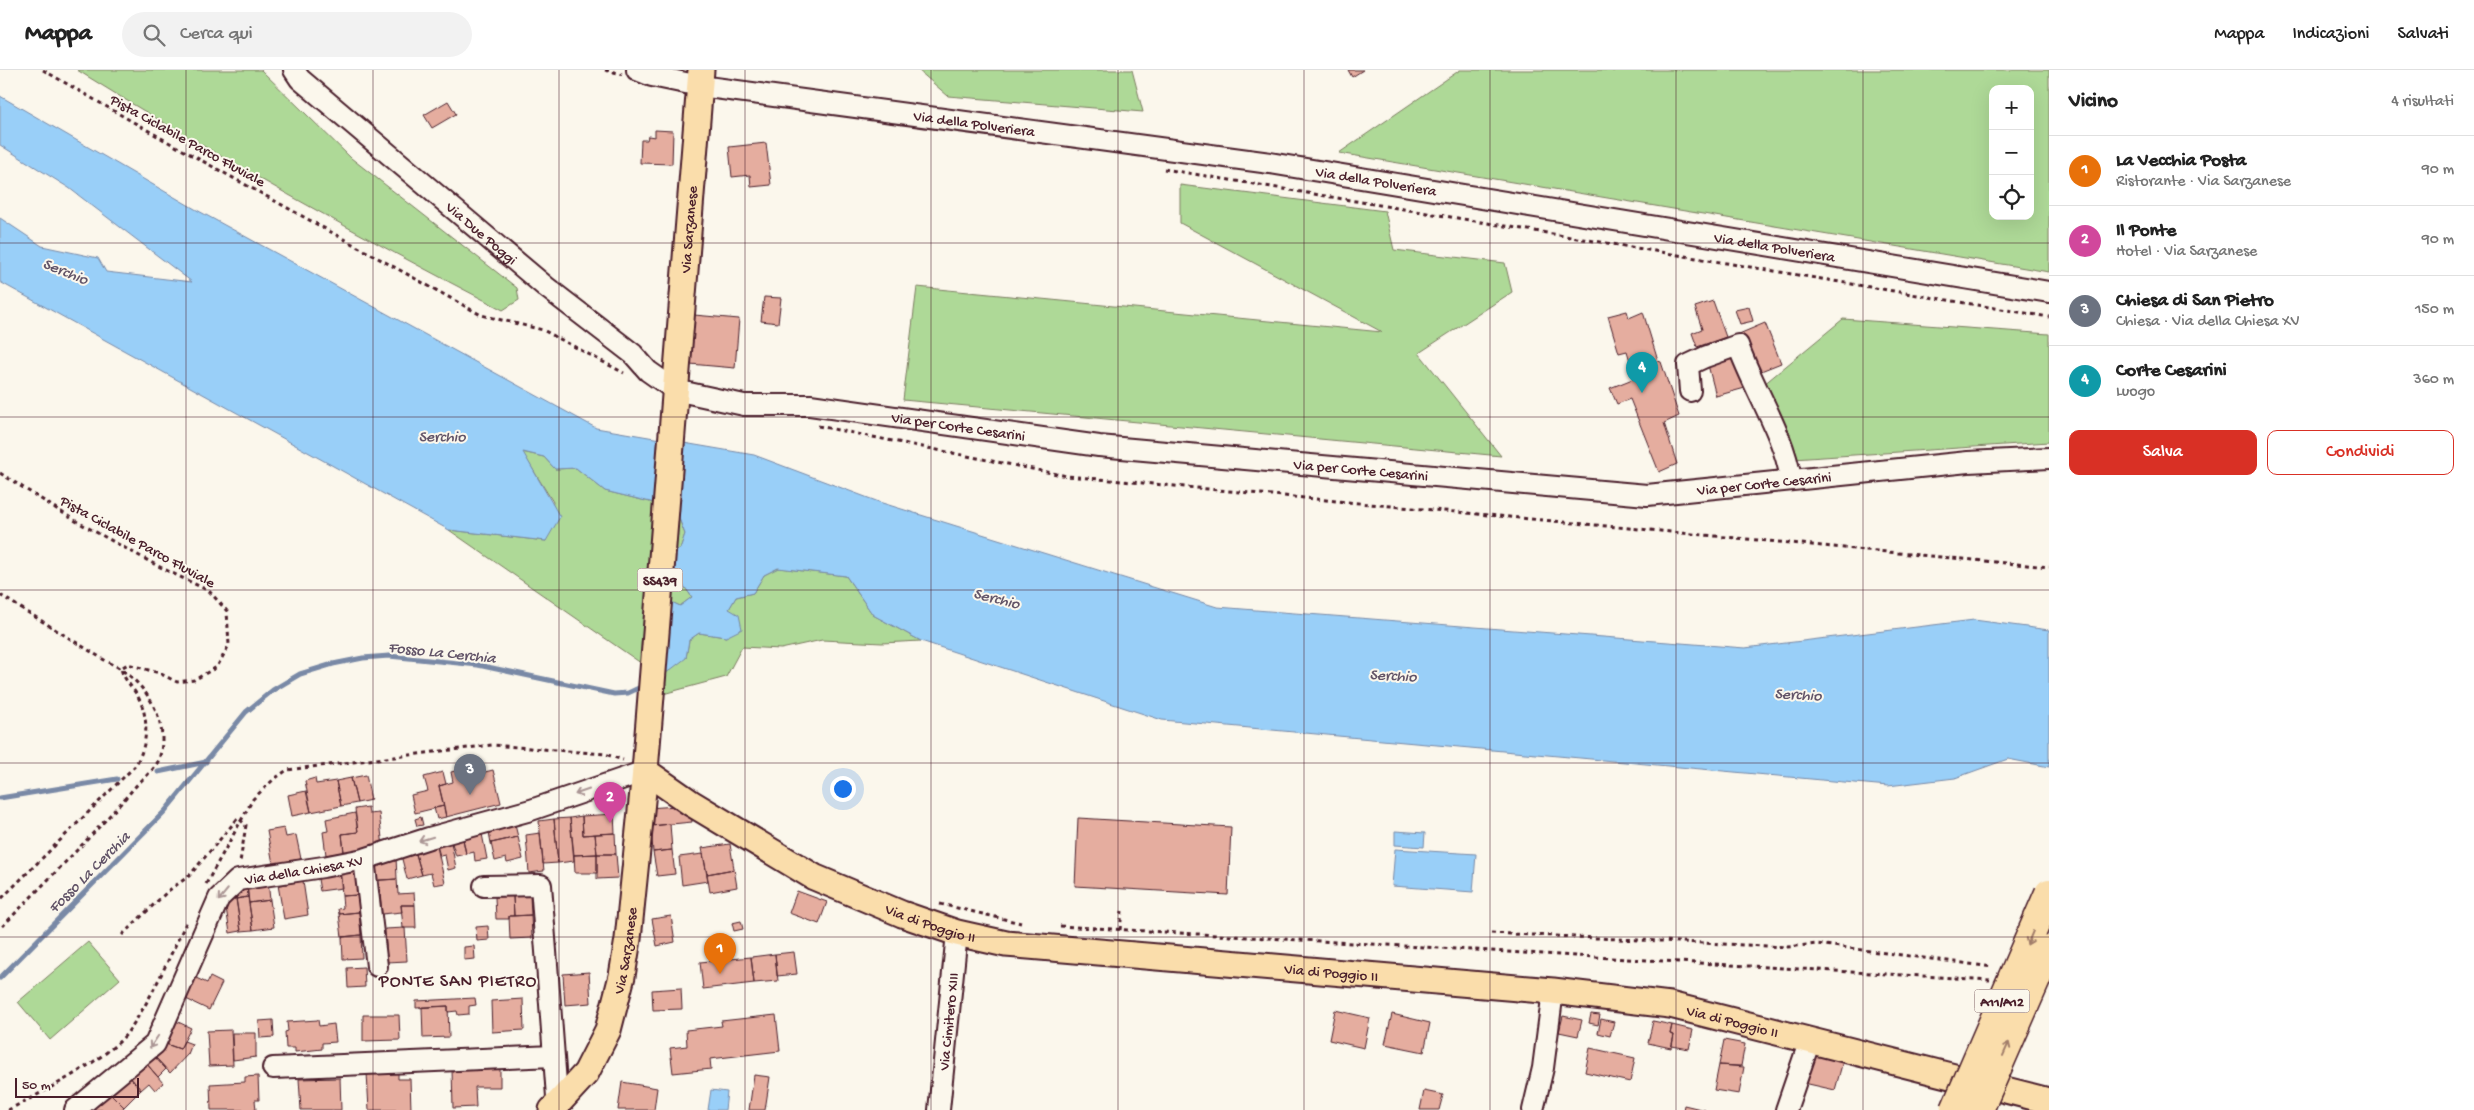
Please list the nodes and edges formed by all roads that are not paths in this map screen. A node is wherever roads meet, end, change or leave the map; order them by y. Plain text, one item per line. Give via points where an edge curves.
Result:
1 (294, 70) edge
2 (630, 72) edge
3 (700, 78) edge
4 (2049, 292) edge
5 (675, 390) junction
6 (1690, 391) dead end
7 (2049, 458) edge
8 (1791, 479) junction
9 (645, 771) junction
10 (364, 859) junction
11 (484, 886) dead end
12 (2049, 893) edge
13 (957, 933) junction
14 (2049, 950) edge
15 (378, 966) dead end
16 (1553, 991) junction
17 (1810, 1040) junction
18 (553, 1056) junction
19 (273, 1068) dead end
20 (2049, 1102) edge
21 (556, 1109) edge
22 (75, 1110) edge
23 (940, 1110) edge
24 (1533, 1110) edge
25 (1786, 1110) edge
26 (1955, 1110) edge
27 (1979, 1110) edge

1 - 5 street, Via Due Poggi via 300,79 546,287
2 - 3 street, Via della Polveriera
3 - 4 street, Via della Polveriera via 1270,164
3 - 5 main road, Via Sarzanese / SS439
5 - 8 street, Via per Corte Cesarini via 744,405 810,405 1099,446 1647,495
5 - 9 main road, SS439
6 - 8 street via 1688,365 1738,345 1788,461
7 - 8 street, Via per Corte Cesarini via 1968,462
9 -> 10 street, Via della Chiesa XV via 531,810
9 - 13 main road, Via di Poggio II via 691,803 814,877
9 - 21 main road, Via Sarzanese / SS439 via 628,939 608,1030 586,1073
10 - 15 street
10 -> 22 street, Via della Chiesa XV via 238,880 219,898 155,1044
11 - 18 street via 540,885
12 -> 26 highway, A11/A12, bridge
13 - 16 main road, Via di Poggio II via 1006,944
13 - 23 street, Via Cimitero XIII
27 -> 14 highway, A11/A12, bridge
16 - 17 main road, Via di Poggio II via 1670,1005
16 - 24 street via 1543,1068
17 - 20 main road, Via di Poggio II
17 - 25 street
18 - 19 street
18 - 21 street

